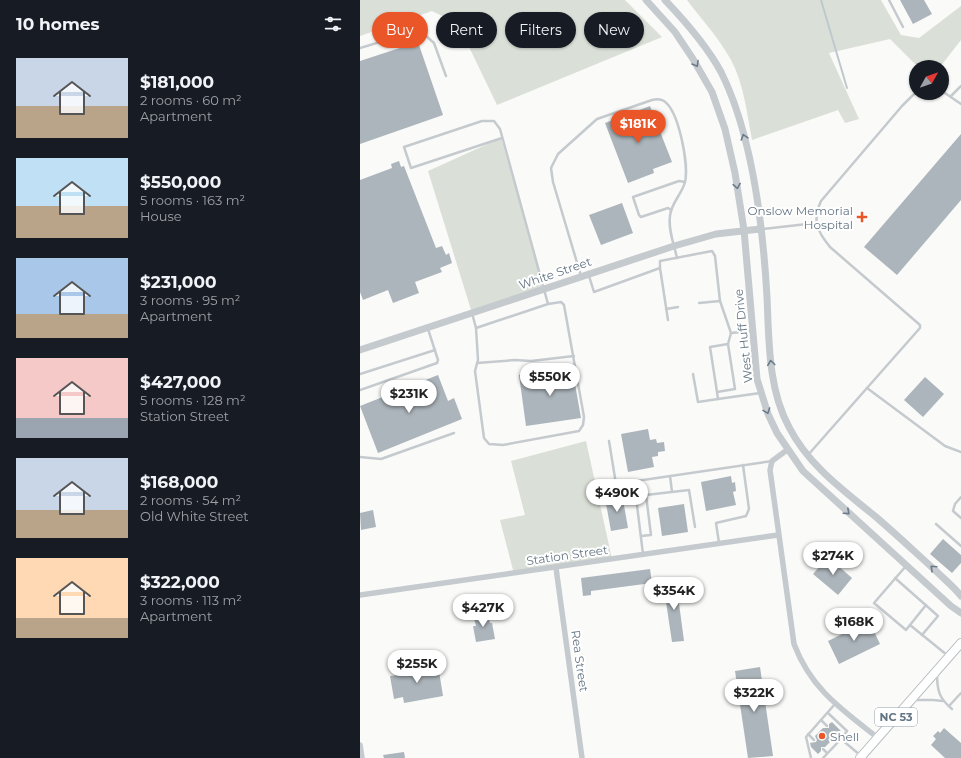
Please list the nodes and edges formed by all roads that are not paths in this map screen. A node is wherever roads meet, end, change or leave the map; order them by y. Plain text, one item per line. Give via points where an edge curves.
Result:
1 (646, 0) edge
2 (665, 0) edge
3 (889, 0) edge
4 (903, 27) dead end
5 (360, 48) edge
6 (446, 76) dead end
7 (961, 86) edge
8 (951, 96) joint
9 (909, 99) edge
10 (961, 104) edge
11 (502, 138) junction
12 (685, 182) junction
13 (671, 210) junction
14 (816, 223) junction
15 (760, 229) junction
16 (744, 230) junction
17 (674, 246) junction
18 (677, 258) junction
19 (660, 268) junction
20 (589, 274) junction
21 (581, 276) junction
22 (544, 289) junction
23 (720, 301) junction
24 (699, 303) dead end
25 (548, 304) junction
26 (678, 307) dead end
27 (666, 309) junction
28 (472, 313) junction
29 (668, 320) dead end
30 (427, 328) junction
31 (476, 328) junction
32 (752, 331) junction
33 (731, 332) junction
34 (728, 344) junction
35 (360, 350) edge
36 (435, 350) junction
37 (574, 356) junction
38 (477, 363) junction
39 (360, 374) edge
40 (693, 374) dead end
41 (867, 388) junction
42 (360, 390) edge
43 (717, 392) junction
44 (761, 393) junction
45 (718, 399) junction
46 (454, 433) dead end
47 (609, 441) dead end
48 (787, 450) junction
49 (961, 452) edge
50 (808, 456) junction
51 (360, 457) edge
52 (772, 461) junction
53 (743, 465) junction
54 (670, 476) junction
55 (634, 481) junction
56 (672, 492) junction
57 (646, 495) junction
58 (636, 497) junction
59 (961, 497) edge
60 (961, 518) edge
61 (936, 524) dead end
62 (695, 526) dead end
63 (778, 535) junction
64 (641, 536) junction
65 (720, 544) junction
66 (961, 546) edge
67 (643, 555) junction
68 (906, 565) junction
69 (556, 568) junction
70 (895, 578) junction
71 (360, 595) edge
72 (961, 596) edge
73 (926, 605) junction
74 (961, 613) edge
75 (910, 625) junction
76 (922, 635) junction
77 (961, 643) edge
78 (949, 657) junction
79 (937, 671) junction
80 (960, 695) edge
81 (912, 700) junction
82 (943, 701) junction
83 (836, 704) junction
84 (949, 706) junction
85 (952, 709) dead end
86 (828, 712) junction
87 (821, 720) junction
88 (827, 726) dead end
89 (808, 734) junction
90 (837, 735) dead end
91 (878, 738) junction
92 (841, 739) junction
93 (814, 740) dead end
94 (360, 745) edge
95 (823, 749) dead end
96 (827, 753) junction
97 (861, 757) edge
98 (362, 758) edge
99 (582, 758) edge
100 (810, 758) edge
101 (823, 758) edge

1 -> 16 street, West Huff Drive via 675,32 712,92 725,129
15 -> 2 street, West Huff Drive via 746,144 735,107 720,71 703,45
3 - 4 lane
5 - 6 lane via 413,32 425,35 434,43
7 - 8 lane
8 - 10 lane
9 - 14 lane via 821,201
11 - 11 lane via 494,121 482,122 404,147 411,168
11 - 22 lane
12 - 13 lane
12 - 13 lane via 679,181 634,197 641,217 668,208
12 - 21 lane via 686,159 681,137 670,106 662,100 652,100 597,120 564,148 550,168
13 - 17 lane
14 - 15 lane
14 - 41 lane via 820,234 830,247 920,324 920,328
15 - 16 street, White Street
50 -> 15 street, West Huff Drive via 788,427 777,395 771,361
16 - 17 street, White Street via 716,234
16 - 32 street, West Huff Drive
17 - 18 lane
17 - 20 street, White Street
18 - 19 lane via 660,261
18 - 23 lane via 712,251 715,256
19 - 20 lane via 594,292
19 - 27 lane
20 - 21 street, White Street
21 - 22 street, White Street
22 - 25 lane
22 - 28 street, White Street
23 - 24 lane
23 - 33 lane
25 - 31 lane
25 - 37 lane via 561,302 564,305
26 - 27 lane
27 - 29 lane
28 - 30 street, White Street
28 - 31 lane
30 - 35 street, White Street
30 - 36 lane
31 - 38 lane
32 - 33 lane
32 - 44 street, West Huff Drive
33 - 34 lane
34 - 43 lane via 735,389
34 - 43 lane via 710,347
36 - 39 lane
36 - 42 lane via 437,363
37 - 38 lane
37 - 38 lane via 584,417 579,431 503,445 489,444 484,438 474,371
40 - 45 lane via 698,402
41 - 49 lane via 945,446
41 - 50 lane
43 - 45 lane
44 - 45 lane
44 -> 48 street, West Huff Drive via 768,414
46 - 51 lane via 381,459
47 - 55 lane via 616,484
48 - 52 street
48 -> 68 street, West Huff Drive via 803,471
72 -> 50 street, West Huff Drive
52 - 53 lane
52 - 63 street via 770,470
53 - 54 lane
53 - 65 lane via 749,509 746,516 716,523
54 - 55 lane
54 - 56 lane
55 - 58 lane
56 - 57 lane
56 - 62 lane via 689,490
57 - 58 lane
57 - 64 lane via 651,535
58 - 64 lane
59 - 60 lane via 955,504 954,511
61 - 66 lane
63 - 65 street, Station Street
63 - 83 street via 794,644 810,677
64 - 67 lane
65 - 67 street, Station Street
67 - 69 street, Station Street
68 - 70 lane
68 - 74 street, West Huff Drive
69 - 71 street, Station Street
69 - 99 street, Rea Street
70 - 73 lane
70 - 75 lane via 874,603 906,630
73 - 75 lane
73 - 76 lane via 938,616
75 - 76 lane
76 - 78 lane
77 - 78 main road, NC 53
78 - 79 main road, NC 53
79 - 81 main road, NC 53
79 - 82 lane via 939,694
80 - 84 lane
81 - 82 lane
81 - 91 main road, NC 53
82 - 84 lane
83 - 86 lane
83 - 91 street
84 - 85 lane
86 - 87 lane
86 - 92 lane via 847,731
87 - 88 lane
87 - 89 lane
89 - 93 lane
89 - 100 lane via 806,737
90 - 92 lane
91 - 97 main road, NC 53
92 - 96 lane
92 - 97 lane
94 - 98 street
95 - 96 lane
96 - 101 lane

